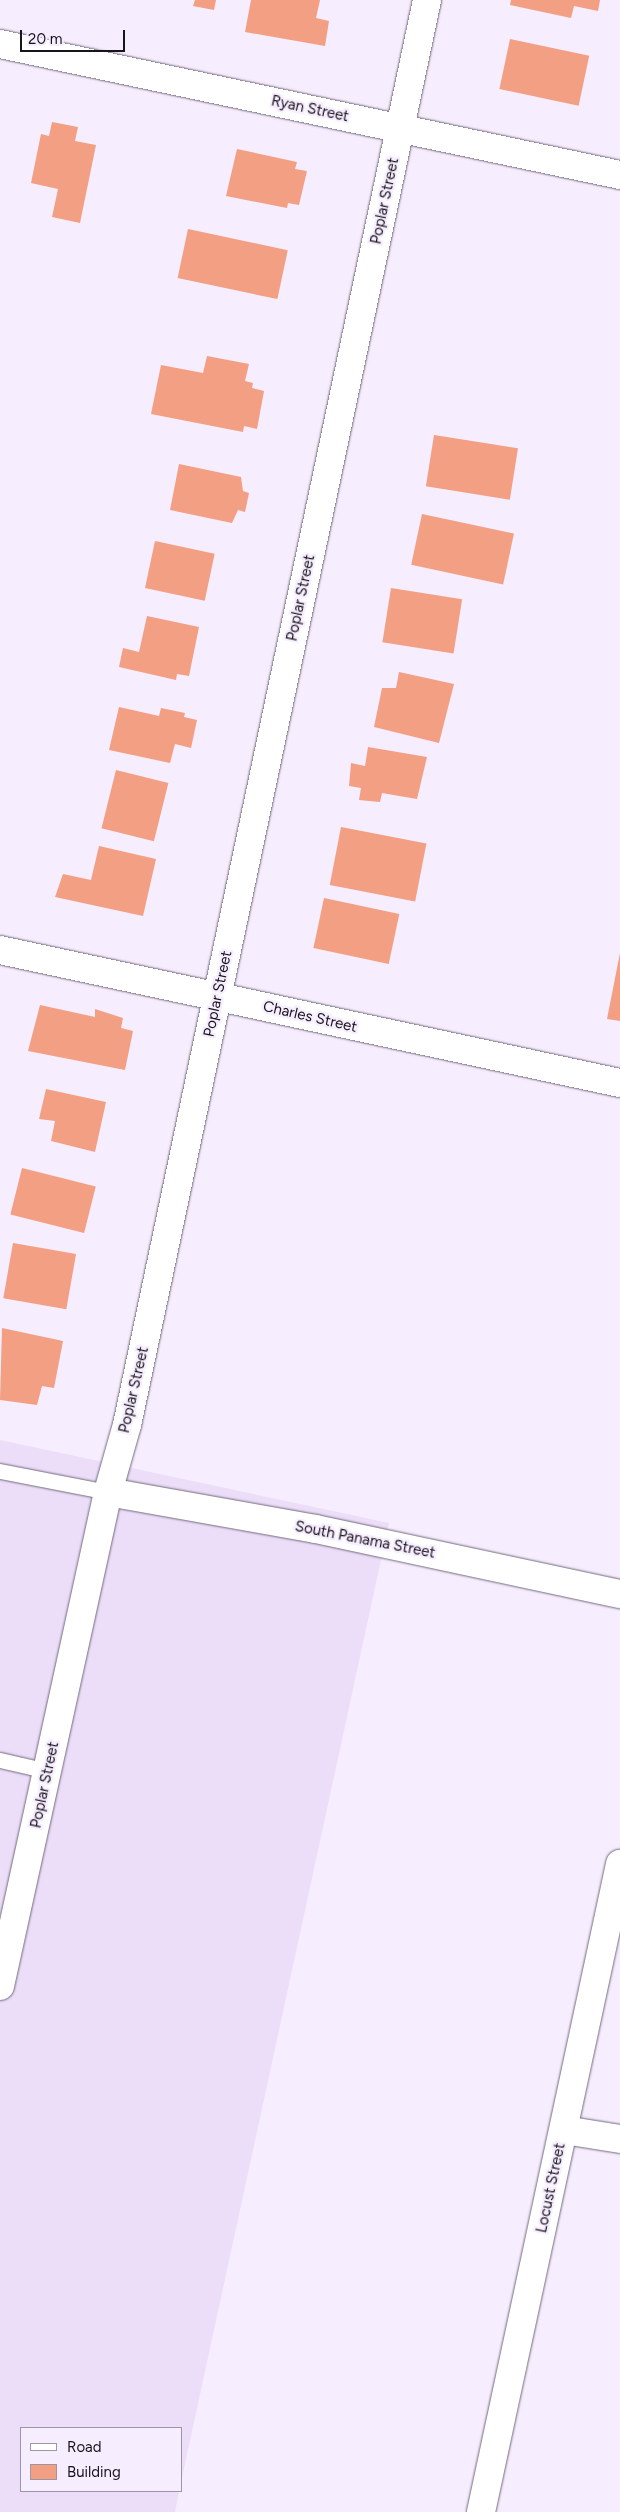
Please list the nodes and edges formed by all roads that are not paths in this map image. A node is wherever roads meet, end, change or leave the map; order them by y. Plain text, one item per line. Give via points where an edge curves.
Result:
1 (427, 0) edge
2 (0, 44) edge
3 (400, 128) junction
4 (620, 175) edge
5 (0, 950) edge
6 (218, 996) junction
7 (620, 1084) edge
8 (0, 1471) edge
9 (108, 1492) junction
10 (620, 1594) edge
11 (0, 1760) edge
12 (48, 1770) junction
13 (620, 1864) edge
14 (0, 1986) edge
15 (564, 2130) junction
16 (620, 2139) edge
17 (481, 2512) edge

1 - 3 street, Poplar Street
2 - 3 street, Ryan Street
3 - 4 street, Ryan Street
3 - 6 street, Poplar Street
5 - 6 street, Charles Street
6 - 7 street, Charles Street
6 - 9 street, Poplar Street via 127,1425
8 - 9 lane
9 - 10 street, South Panama Street via 316,1529
9 - 12 street, Poplar Street
11 - 12 lane
12 - 14 street, Poplar Street
13 - 15 street, Locust Street
15 - 16 street
15 - 17 street, Locust Street

